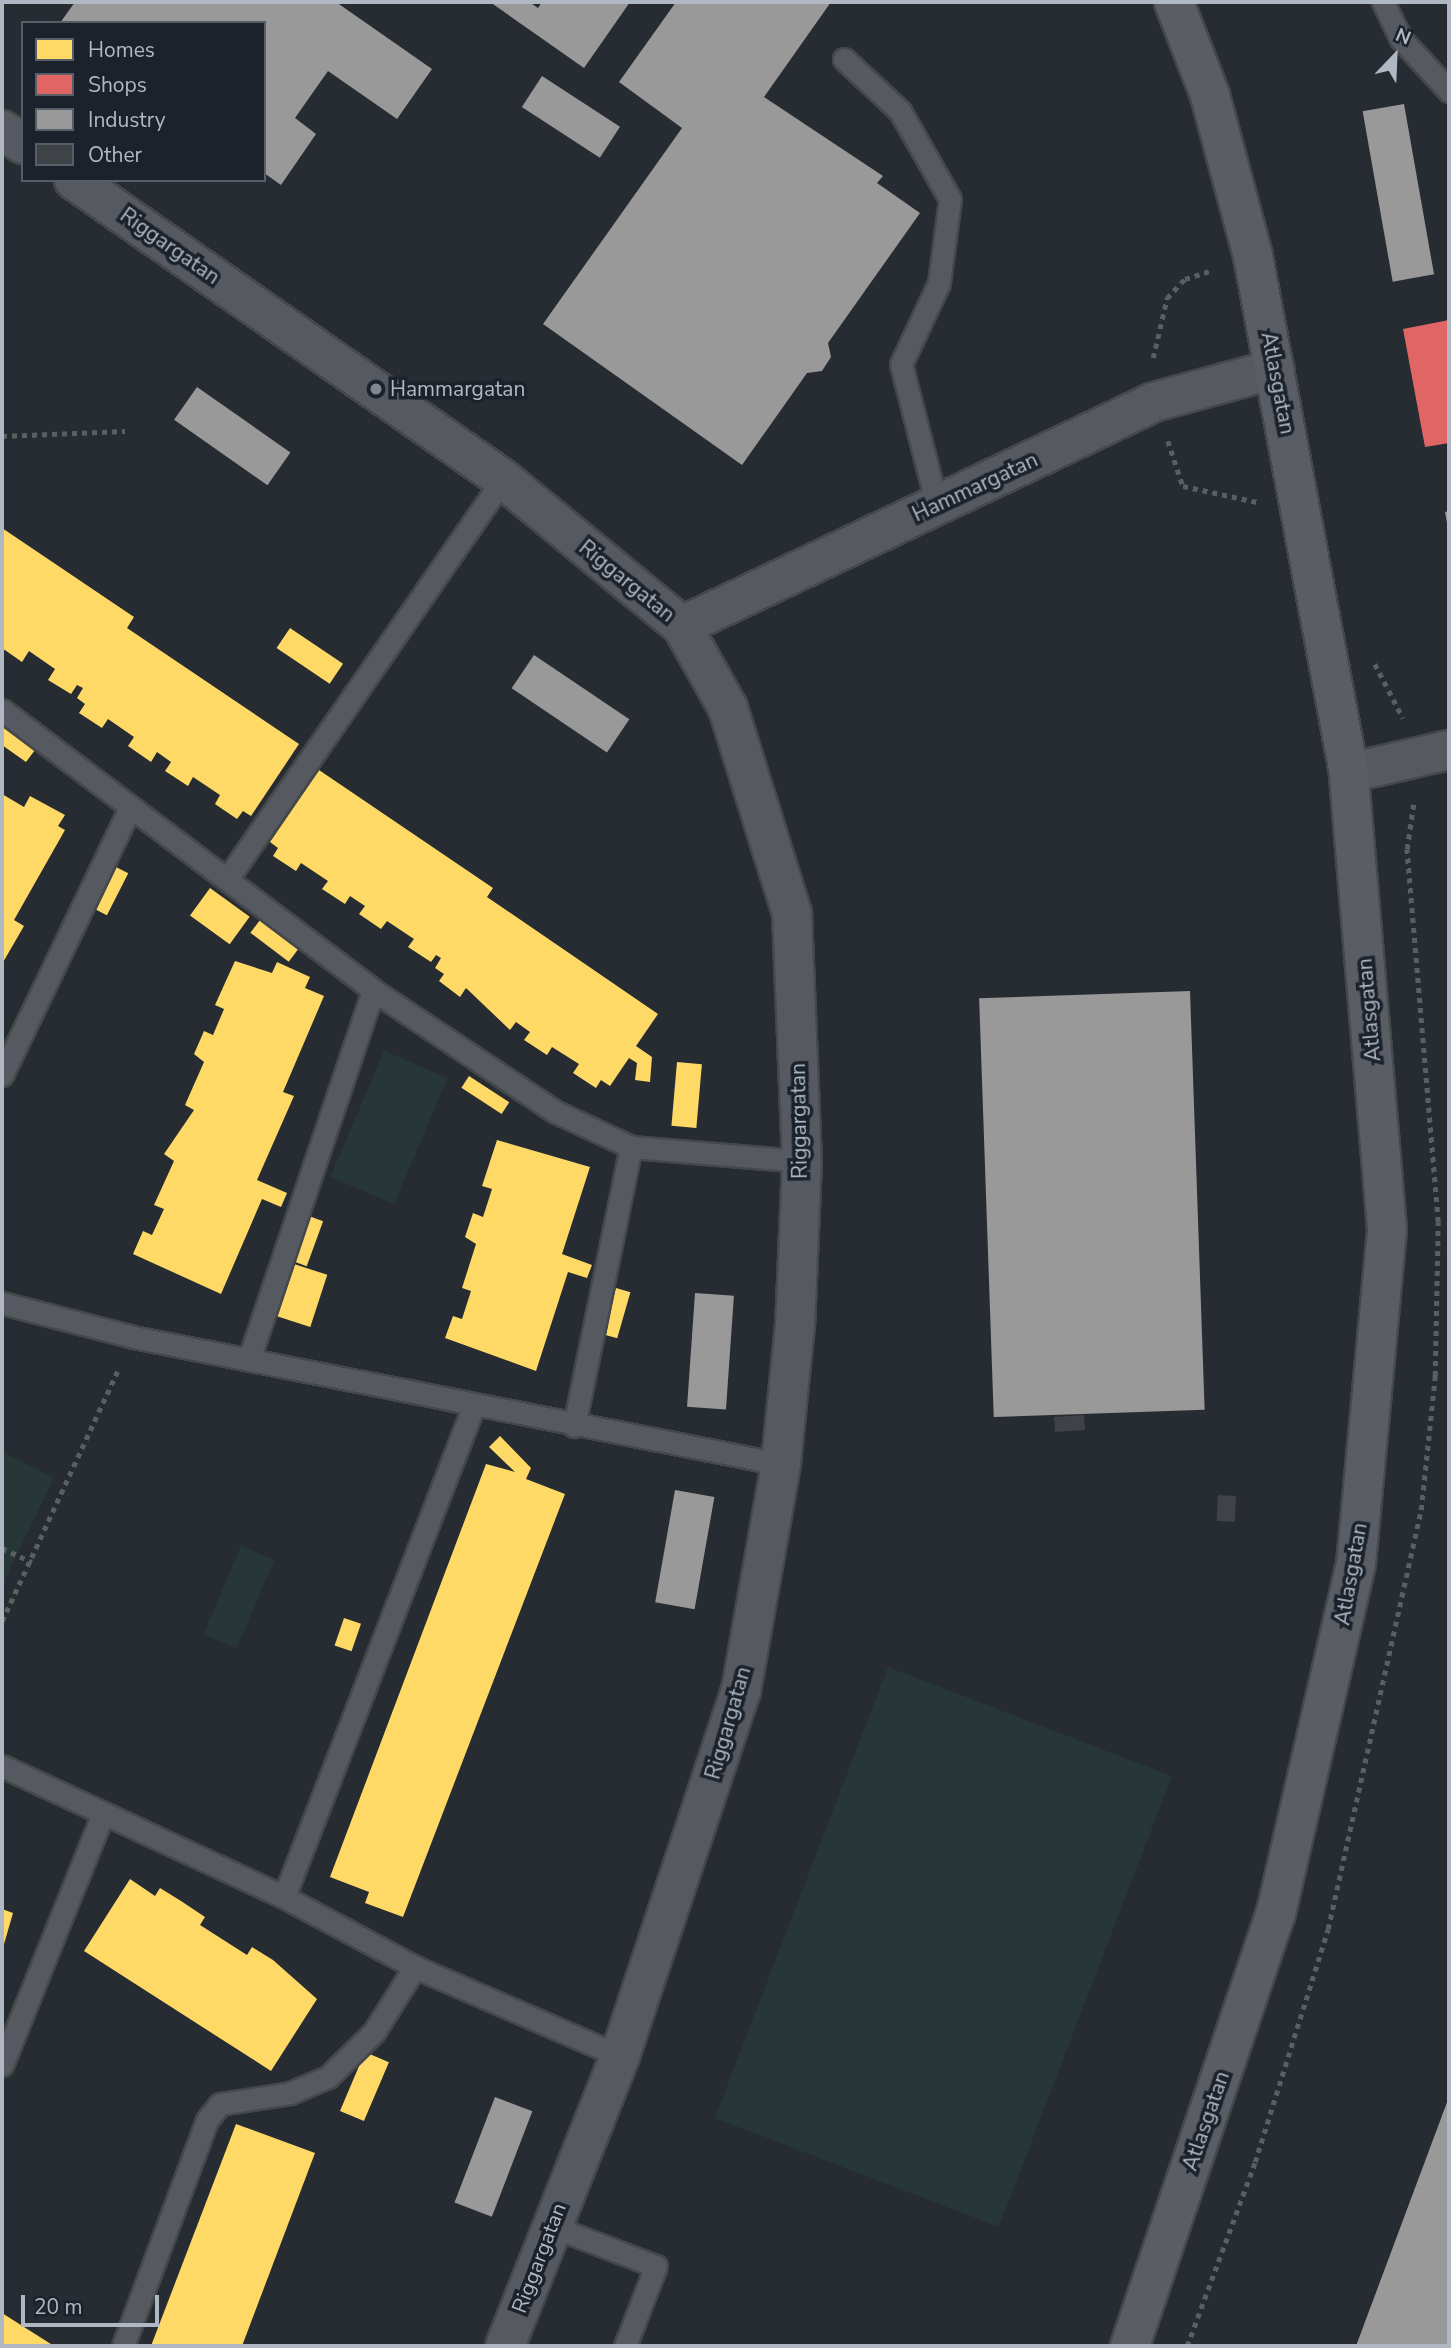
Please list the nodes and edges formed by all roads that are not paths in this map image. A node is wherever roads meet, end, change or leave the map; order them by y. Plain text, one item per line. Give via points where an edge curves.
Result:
1 (1174, 2) edge
2 (1383, 2) edge
3 (844, 59) dead end
4 (1449, 91) edge
5 (2, 130) edge
6 (21, 143) edge
7 (78, 182) edge
8 (1275, 369) junction
9 (503, 479) junction
10 (937, 505) junction
11 (682, 626) junction
12 (2, 710) edge
13 (1449, 750) edge
14 (1349, 774) junction
15 (130, 808) junction
16 (228, 878) junction
17 (373, 990) junction
18 (2, 1075) edge
19 (631, 1147) junction
20 (802, 1161) junction
21 (2, 1303) edge
22 (249, 1359) junction
23 (474, 1405) junction
24 (574, 1426) junction
25 (781, 1464) junction
26 (2, 1766) edge
27 (103, 1814) junction
28 (284, 1896) junction
29 (415, 1967) junction
30 (620, 2056) junction
31 (2, 2065) edge
32 (551, 2226) junction
33 (123, 2346) edge
34 (505, 2346) edge
35 (625, 2346) edge
36 (1130, 2346) edge

1 - 8 street, Atlasgatan via 1210,94
2 - 4 lane via 1401,39
3 - 10 lane via 900,111 950,199 939,283 901,364
5 - 6 street
7 - 9 street, Riggargatan
8 - 10 street, Hammargatan via 1154,402
8 - 14 street, Atlasgatan
9 - 11 street, Riggargatan
9 - 16 lane
10 - 11 street, Hammargatan
11 - 20 street, Riggargatan via 728,708 792,913
12 - 15 lane
13 - 14 street
14 - 36 street, Atlasgatan via 1387,1229 1356,1564 1276,1913
15 - 16 lane
15 - 18 lane
16 - 17 lane
17 - 19 lane via 556,1112
17 - 22 lane
19 - 20 lane
19 - 24 lane
20 - 25 street, Riggargatan
21 - 22 lane via 133,1337
22 - 23 lane
23 - 24 lane
23 - 28 lane
24 - 25 lane
25 - 30 street, Riggargatan via 741,1690
26 - 27 lane
27 - 28 lane
27 - 31 lane
28 - 29 lane
29 - 30 lane
29 - 33 lane via 374,2032 328,2077 290,2093 220,2104
30 - 32 street, Riggargatan
32 - 34 street, Riggargatan
32 - 35 lane via 656,2266

